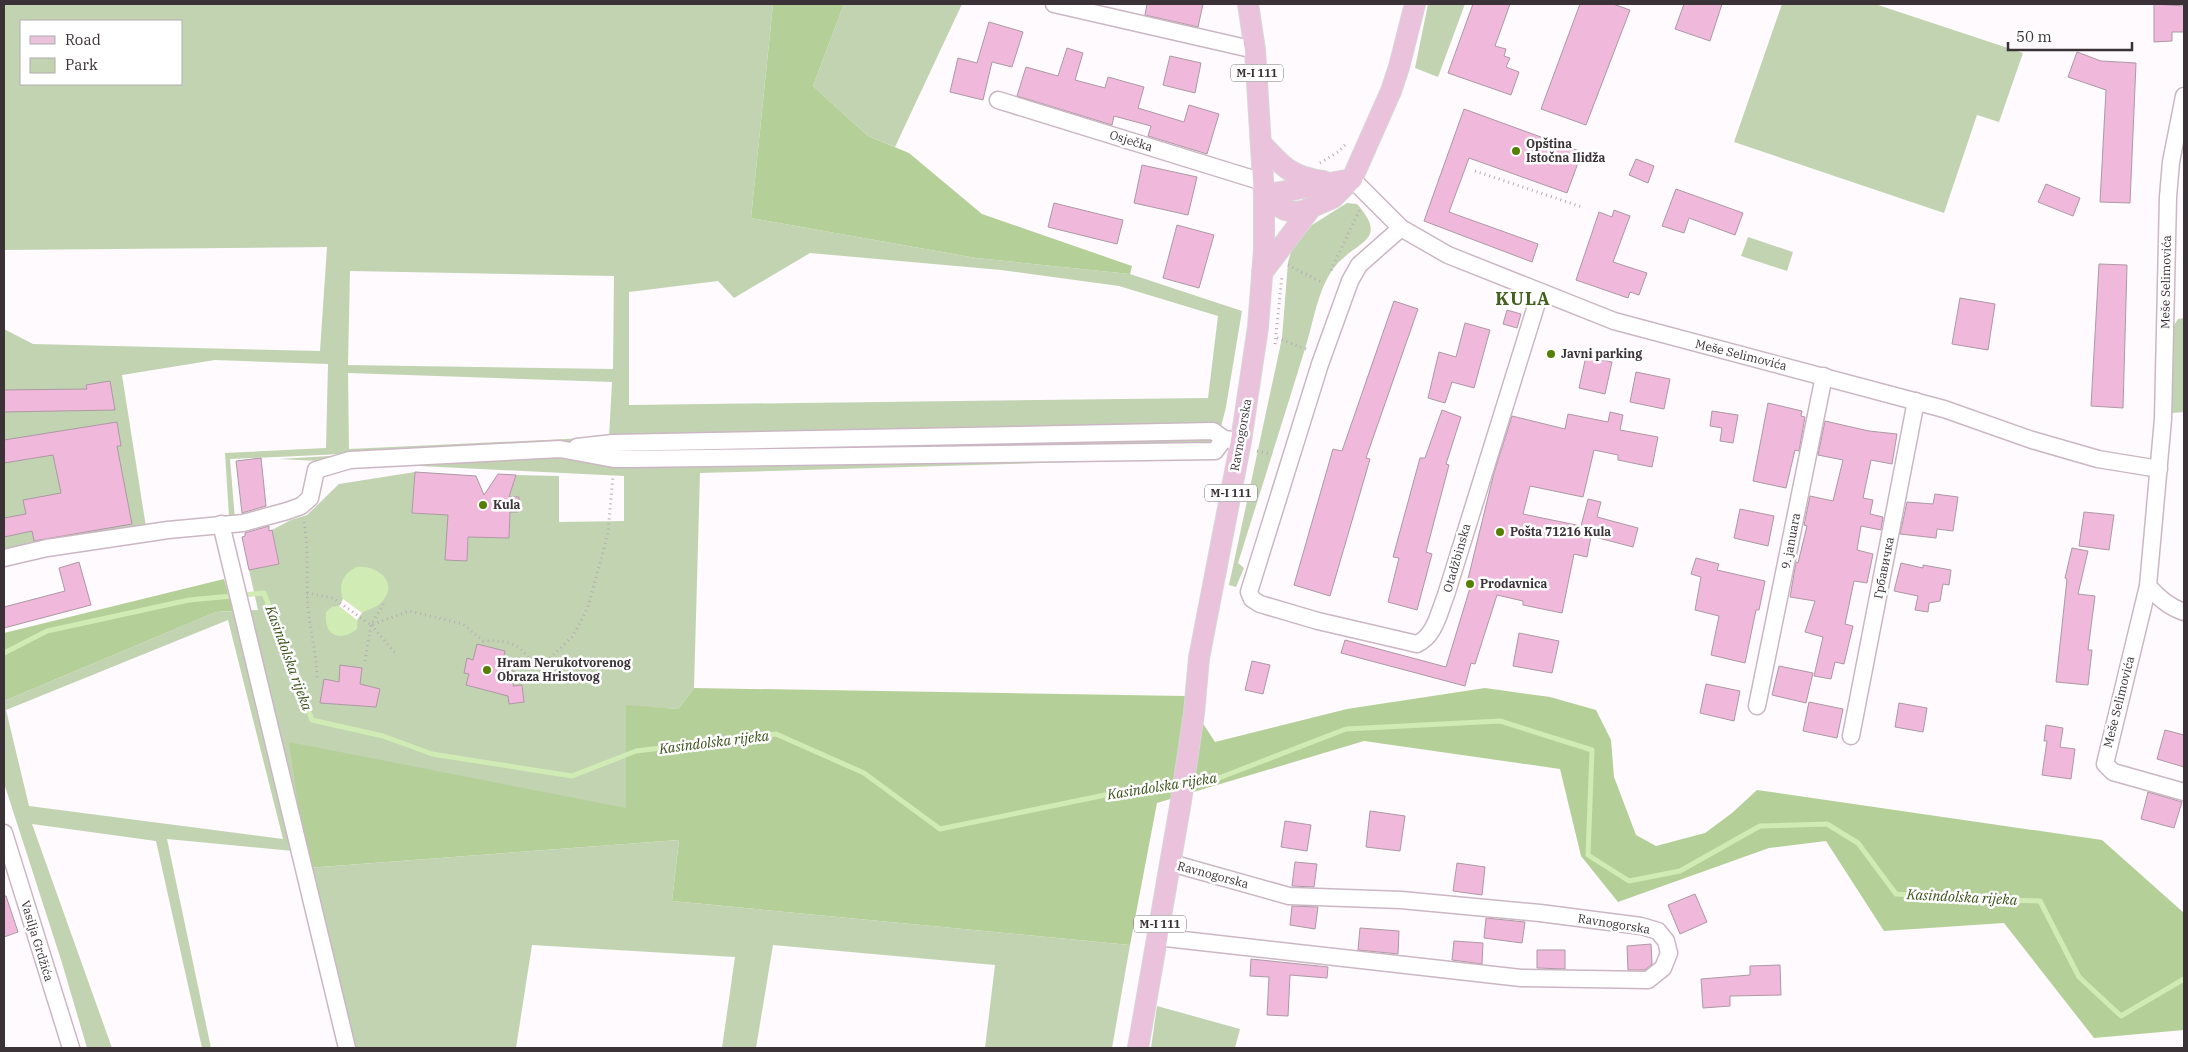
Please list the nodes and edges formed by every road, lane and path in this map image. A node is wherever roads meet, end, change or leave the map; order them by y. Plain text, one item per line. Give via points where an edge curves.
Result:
1 (1054, 4) edge
2 (1248, 4) edge
3 (1415, 4) edge
4 (1255, 50) junction
5 (2184, 96) edge
6 (998, 100) dead end
7 (1350, 140) dead end
8 (1261, 143) junction
9 (1317, 164) dead end
10 (1475, 171) dead end
11 (1342, 181) junction
12 (1263, 189) junction
13 (1365, 207) dead end
14 (1310, 208) junction
15 (1582, 208) dead end
16 (1401, 228) junction
17 (1283, 263) dead end
18 (1331, 270) dead end
19 (1282, 271) dead end
20 (1262, 273) junction
21 (1323, 283) dead end
22 (1540, 293) junction
23 (1276, 338) junction
24 (1274, 348) dead end
25 (1306, 349) dead end
26 (1824, 376) junction
27 (1916, 401) junction
28 (1239, 443) junction
29 (1272, 454) dead end
30 (2159, 469) junction
31 (613, 476) dead end
32 (301, 506) junction
33 (221, 524) junction
34 (4, 558) edge
35 (2148, 586) junction
36 (307, 593) junction
37 (384, 603) dead end
38 (2184, 612) edge
39 (370, 625) junction
40 (396, 654) dead end
41 (365, 661) dead end
42 (317, 680) dead end
43 (1758, 706) dead end
44 (1851, 736) dead end
45 (2184, 792) edge
46 (4, 833) edge
47 (1171, 863) junction
48 (1157, 937) junction
49 (71, 1048) edge
50 (347, 1048) edge
51 (1138, 1048) edge

1 - 4 street
2 - 4 main road, Ravnogorska / M-I 111
3 - 11 main road via 1391,91
4 - 8 main road, Ravnogorska / M-I 111
5 - 30 street, Meše Selimovića via 2171,162 2168,197
6 - 12 street, Osječka
7 - 9 path via 1338,152
8 - 11 main road via 1282,166 1303,178
8 - 12 main road, Ravnogorska / M-I 111
10 - 15 path
11 - 12 main road
11 - 14 main road via 1333,198
11 - 16 street, Meše Selimovića
12 - 14 main road via 1276,206 1285,210 1294,212
12 - 20 main road, Ravnogorska / M-I 111
13 - 18 path via 1362,204
14 - 20 main road
16 - 22 street, Meše Selimovića via 1448,255
16 - 22 street, Otadžbinska via 1359,265 1350,281 1320,364 1248,592 1257,603 1417,644 1427,640 1446,595
17 - 21 path
19 - 23 path
20 - 28 main road, Ravnogorska / M-I 111 via 1258,328
22 - 26 street, Meše Selimovića via 1614,321
23 - 24 path
23 - 25 path
26 - 27 street, Meše Selimovića
26 - 43 street, 9. januara
27 - 30 street, Meše Selimovića via 2098,459
27 - 44 street, Грбавичка
28 - 29 path
28 - 32 street via 1214,451 1175,452 629,460 560,449 350,460 316,470 310,498
28 - 47 main road, Ravnogorska / M-I 111 via 1199,658
30 - 35 street, Meše Selimovića
31 - 39 path via 608,533 588,607 573,636 550,658 538,663 527,659 519,648 505,641 483,641 464,624 409,611
32 - 33 street via 243,523
32 - 36 path via 307,553
33 - 34 street via 47,548
33 - 50 street
35 - 38 street via 2158,598
35 - 45 street, Meše Selimovića via 2105,764 2113,772
36 - 39 path via 333,598
36 - 42 path
37 - 39 path
39 - 40 path
39 - 41 path
46 - 49 street, Vasilja Grdžića
47 - 48 main road, Ravnogorska / M-I 111
47 - 48 street, Ravnogorska via 1289,896 1402,900 1641,926 1658,931 1666,941 1669,953 1663,968 1648,980 1520,978
48 - 51 main road, Ravnogorska / M-I 111

